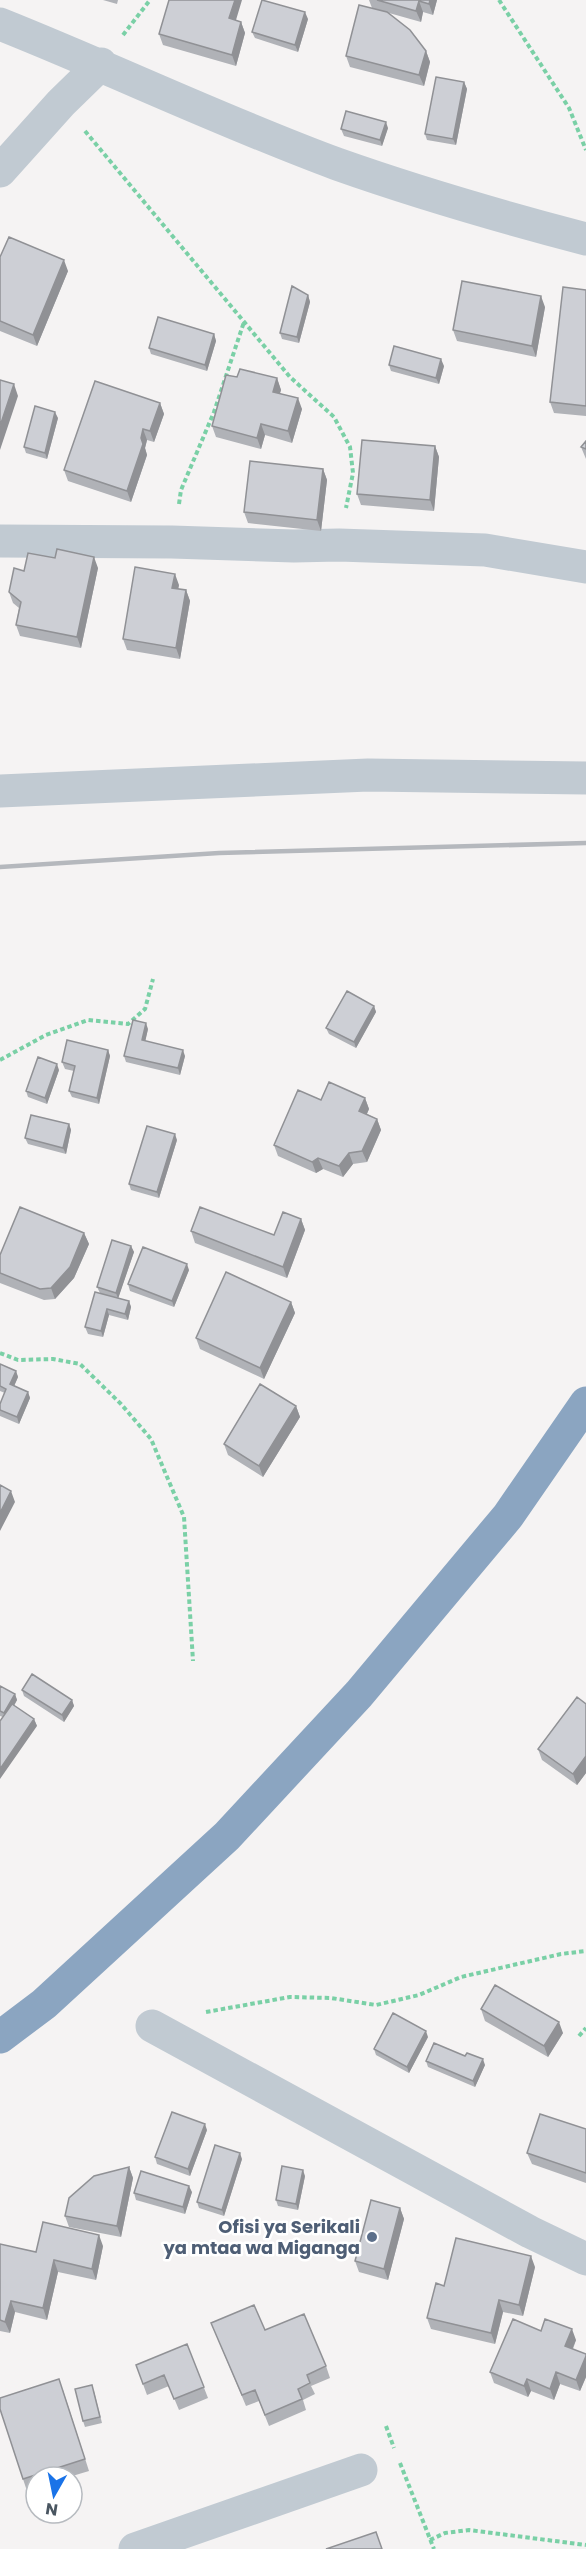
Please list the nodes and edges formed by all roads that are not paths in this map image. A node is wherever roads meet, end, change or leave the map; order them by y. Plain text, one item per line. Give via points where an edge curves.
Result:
1 (0, 24) edge
2 (100, 64) junction
3 (0, 171) edge
4 (586, 239) edge
5 (0, 541) edge
6 (586, 567) edge
7 (586, 778) edge
8 (0, 791) edge
9 (586, 1403) edge
10 (152, 2026) road end
11 (0, 2037) edge
12 (586, 2259) edge
13 (361, 2470) dead end
14 (135, 2549) edge

1 - 2 street
2 - 3 street
2 - 4 street via 208,113 337,164 470,208
5 - 6 street via 485,550
7 - 8 street via 368,775
9 - 11 highway via 508,1516 359,1694 227,1836 44,2004
10 - 12 street
13 - 14 street

